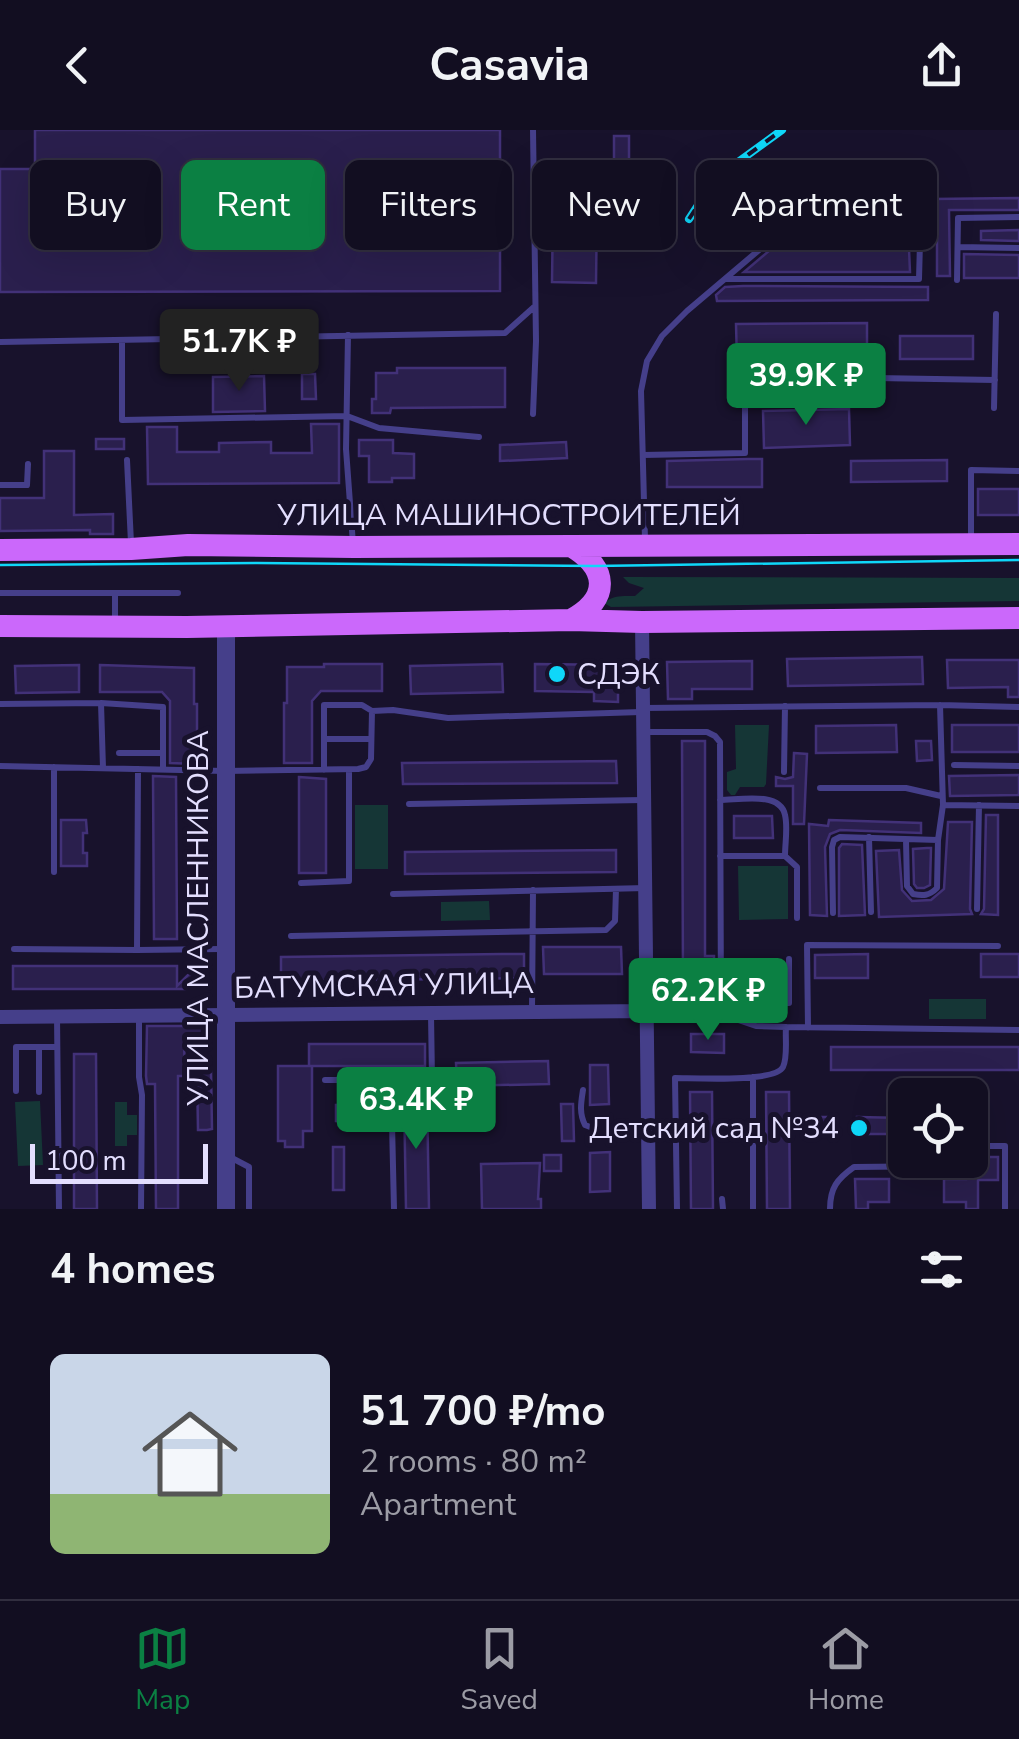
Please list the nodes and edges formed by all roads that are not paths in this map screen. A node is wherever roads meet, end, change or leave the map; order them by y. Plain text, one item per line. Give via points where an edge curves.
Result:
1 (533, 130) edge
2 (1019, 217) edge
3 (958, 247) junction
4 (1019, 248) edge
5 (759, 250) edge
6 (920, 250) edge
7 (725, 279) junction
8 (957, 280) dead end
9 (534, 307) junction
10 (996, 314) dead end
11 (348, 336) junction
12 (122, 340) junction
13 (0, 342) edge
14 (876, 378) dead end
15 (995, 380) junction
16 (745, 408) dead end
17 (994, 408) dead end
18 (534, 414) dead end
19 (347, 416) junction
20 (479, 437) dead end
21 (642, 456) junction
22 (127, 460) dead end
23 (28, 464) dead end
24 (1019, 471) edge
25 (0, 485) edge
26 (971, 544) junction
27 (1019, 544) edge
28 (645, 545) junction
29 (570, 546) junction
30 (354, 547) junction
31 (131, 549) junction
32 (0, 550) edge
33 (0, 592) edge
34 (115, 593) junction
35 (178, 593) dead end
36 (1019, 618) edge
37 (572, 620) junction
38 (642, 622) junction
39 (0, 626) edge
40 (226, 626) junction
41 (116, 627) junction
42 (101, 703) junction
43 (0, 704) edge
44 (940, 704) junction
45 (785, 706) junction
46 (1018, 707) edge
47 (372, 710) junction
48 (642, 710) junction
49 (643, 732) junction
50 (324, 739) junction
51 (370, 739) junction
52 (119, 753) dead end
53 (163, 753) junction
54 (954, 765) dead end
55 (0, 766) edge
56 (1019, 766) edge
57 (54, 767) junction
58 (103, 768) junction
59 (138, 769) junction
60 (163, 769) junction
61 (324, 770) junction
62 (349, 770) junction
63 (225, 771) junction
64 (784, 772) dead end
65 (820, 788) dead end
66 (644, 800) junction
67 (720, 800) junction
68 (942, 801) junction
69 (409, 804) dead end
70 (979, 805) junction
71 (1019, 806) edge
72 (869, 837) junction
73 (906, 840) junction
74 (938, 840) junction
75 (720, 856) junction
76 (785, 856) junction
77 (54, 872) dead end
78 (301, 882) dead end
79 (646, 888) junction
80 (616, 889) junction
81 (534, 890) junction
82 (393, 894) dead end
83 (977, 909) dead end
84 (871, 912) dead end
85 (833, 913) dead end
86 (797, 918) dead end
87 (533, 932) junction
88 (292, 936) dead end
89 (998, 946) dead end
90 (14, 949) dead end
91 (226, 949) junction
92 (138, 950) junction
93 (789, 959) dead end
94 (721, 1008) junction
95 (648, 1011) junction
96 (532, 1012) junction
97 (431, 1014) junction
98 (57, 1016) junction
99 (139, 1016) junction
100 (226, 1016) junction
101 (0, 1017) edge
102 (786, 1027) junction
103 (808, 1028) junction
104 (1019, 1030) edge
105 (39, 1047) junction
106 (58, 1047) junction
107 (753, 1078) junction
108 (326, 1080) dead end
109 (391, 1082) junction
110 (16, 1090) dead end
111 (583, 1090) dead end
112 (39, 1092) dead end
113 (648, 1132) junction
114 (988, 1146) edge
115 (225, 1155) junction
116 (888, 1167) edge
117 (722, 1199) dead end
118 (58, 1209) edge
119 (141, 1209) edge
120 (226, 1209) edge
121 (249, 1209) edge
122 (394, 1209) edge
123 (648, 1209) edge
124 (677, 1209) edge
125 (722, 1209) edge
126 (752, 1209) edge
127 (830, 1209) edge
128 (1005, 1209) edge

1 - 9 lane
2 - 3 lane via 958,218
3 - 4 lane
3 - 8 lane
5 - 7 lane
6 - 7 lane via 920,279
7 - 21 lane via 662,336 646,361
9 - 11 lane via 505,332
9 - 18 lane
10 - 15 lane
11 - 12 lane
11 - 19 lane
12 - 13 lane
12 - 19 lane via 122,420
14 - 15 lane
15 - 17 lane
16 - 21 lane via 745,452
19 - 20 lane via 380,428
19 - 30 lane
21 - 28 lane
22 - 31 lane
23 - 25 lane via 27,485
24 - 26 lane via 971,470
26 - 27 main road, УЛИЦА МАШИНОСТРОИТЕЛЕЙ
26 - 28 main road, УЛИЦА МАШИНОСТРОИТЕЛЕЙ
28 - 29 main road, УЛИЦА МАШИНОСТРОИТЕЛЕЙ
29 - 30 main road, УЛИЦА МАШИНОСТРОИТЕЛЕЙ
29 - 37 main road via 588,556 600,582 592,604
30 - 31 main road, УЛИЦА МАШИНОСТРОИТЕЛЕЙ
31 - 32 main road, УЛИЦА МАШИНОСТРОИТЕЛЕЙ
33 - 34 lane
34 - 35 lane
34 - 41 lane
36 - 38 main road
37 - 38 main road
37 - 40 main road
38 - 48 street
39 - 41 main road
40 - 41 main road
40 - 63 street, УЛИЦА МАСЛЕННИКОВА
42 - 43 lane
42 - 53 lane via 163,707
42 - 58 lane
44 - 45 lane
44 - 46 lane
44 - 68 lane
45 - 48 lane
45 - 64 lane
47 - 48 lane via 448,718
47 - 50 lane via 324,705
47 - 51 lane
48 - 49 street
49 - 66 street
49 - 67 lane via 715,736
50 - 51 lane
50 - 61 lane
51 - 62 lane via 366,766
52 - 53 lane
53 - 60 lane
54 - 56 lane
55 - 57 lane
57 - 58 lane
57 - 77 lane
58 - 59 lane
59 - 60 lane
59 - 92 lane
60 - 63 lane
61 - 62 lane
61 - 63 lane
62 - 78 lane via 349,882
63 - 91 street, УЛИЦА МАСЛЕННИКОВА
65 - 68 lane via 906,788
66 - 69 lane
66 - 79 street
67 - 75 lane
67 - 76 lane via 772,799 780,805
68 - 70 lane
68 - 74 lane
70 - 71 lane
70 - 83 lane
72 - 73 lane
72 - 84 lane
72 - 85 lane via 834,840
73 - 74 lane
73 - 74 lane via 907,886 923,896 936,888
75 - 76 lane
75 - 94 lane
76 - 86 lane via 797,867
79 - 80 lane
79 - 95 street
80 - 81 lane
80 - 87 lane via 615,922 606,930
81 - 82 lane
81 - 87 lane
87 - 88 lane
87 - 96 lane
89 - 103 lane via 807,945
90 - 92 lane
91 - 92 lane
91 - 100 street, УЛИЦА МАСЛЕННИКОВА
93 - 94 lane via 789,1003
94 - 95 lane
94 - 102 lane via 736,1021
95 - 96 street, БАТУМСКАЯ УЛИЦА
95 - 113 street
96 - 97 street, БАТУМСКАЯ УЛИЦА
97 - 100 street, БАТУМСКАЯ УЛИЦА
97 - 109 lane via 432,1080
98 - 99 street, БАТУМСКАЯ УЛИЦА
98 - 101 street, БАТУМСКАЯ УЛИЦА
98 - 106 lane
99 - 100 street, БАТУМСКАЯ УЛИЦА
99 - 119 lane
100 - 115 street, УЛИЦА МАСЛЕННИКОВА
102 - 103 lane
102 - 107 lane via 782,1070
103 - 104 lane
105 - 106 lane
105 - 110 lane via 16,1048
105 - 112 lane
106 - 118 lane
107 - 124 lane via 675,1078
107 - 126 lane
108 - 109 lane
109 - 122 lane
111 - 113 lane via 585,1125
113 - 123 street
114 - 128 lane via 1005,1146
115 - 120 street, УЛИЦА МАСЛЕННИКОВА
115 - 121 lane via 249,1167
116 - 127 lane via 854,1167 842,1175
117 - 125 lane

